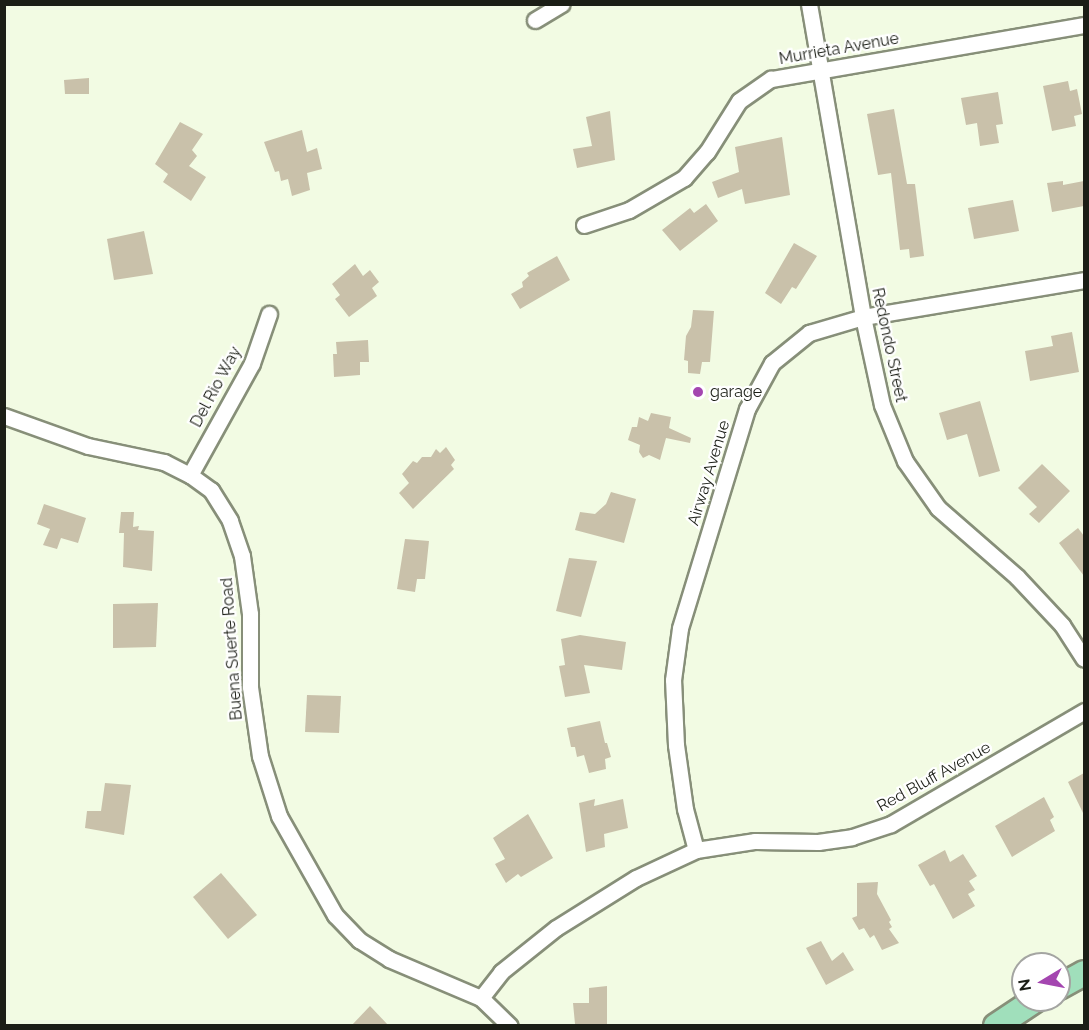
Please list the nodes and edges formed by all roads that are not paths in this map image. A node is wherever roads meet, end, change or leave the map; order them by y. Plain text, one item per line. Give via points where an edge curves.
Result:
1 (562, 4) edge
2 (809, 4) edge
3 (536, 20) dead end
4 (1084, 25) edge
5 (820, 69) junction
6 (584, 225) dead end
7 (1084, 280) edge
8 (269, 314) dead end
9 (863, 316) junction
10 (4, 416) edge
11 (190, 475) junction
12 (1084, 659) edge
13 (1084, 711) edge
14 (696, 850) junction
15 (481, 998) junction
16 (1017, 1012) edge
17 (510, 1026) edge
18 (996, 1026) edge

1 - 3 street
2 - 5 street, Redondo Street
4 - 5 street, Murrieta Avenue
5 - 6 street, Murrieta Avenue via 771,80 739,101 707,152 684,178 629,210
5 - 9 street, Redondo Street
7 - 9 street, Airway Avenue
8 - 11 street, Del Rio Way via 252,363
9 - 12 street, Redondo Street via 882,405 905,461 938,508 1017,577 1062,625
9 - 14 street, Airway Avenue via 809,333 772,363 744,420 680,628 673,680 676,745 685,809
10 - 11 street, Buena Suerte Road via 88,446 164,462
11 - 15 street, Buena Suerte Road via 211,490 230,521 242,556 250,614 250,687 256,733 279,816 335,915 359,940 389,959
13 - 14 street, Red Bluff Avenue via 891,824 852,837 818,842 755,841
14 - 15 street, Red Bluff Avenue via 636,878 556,928 501,972
15 - 17 street, Buena Suerte Road
16 - 18 main road

